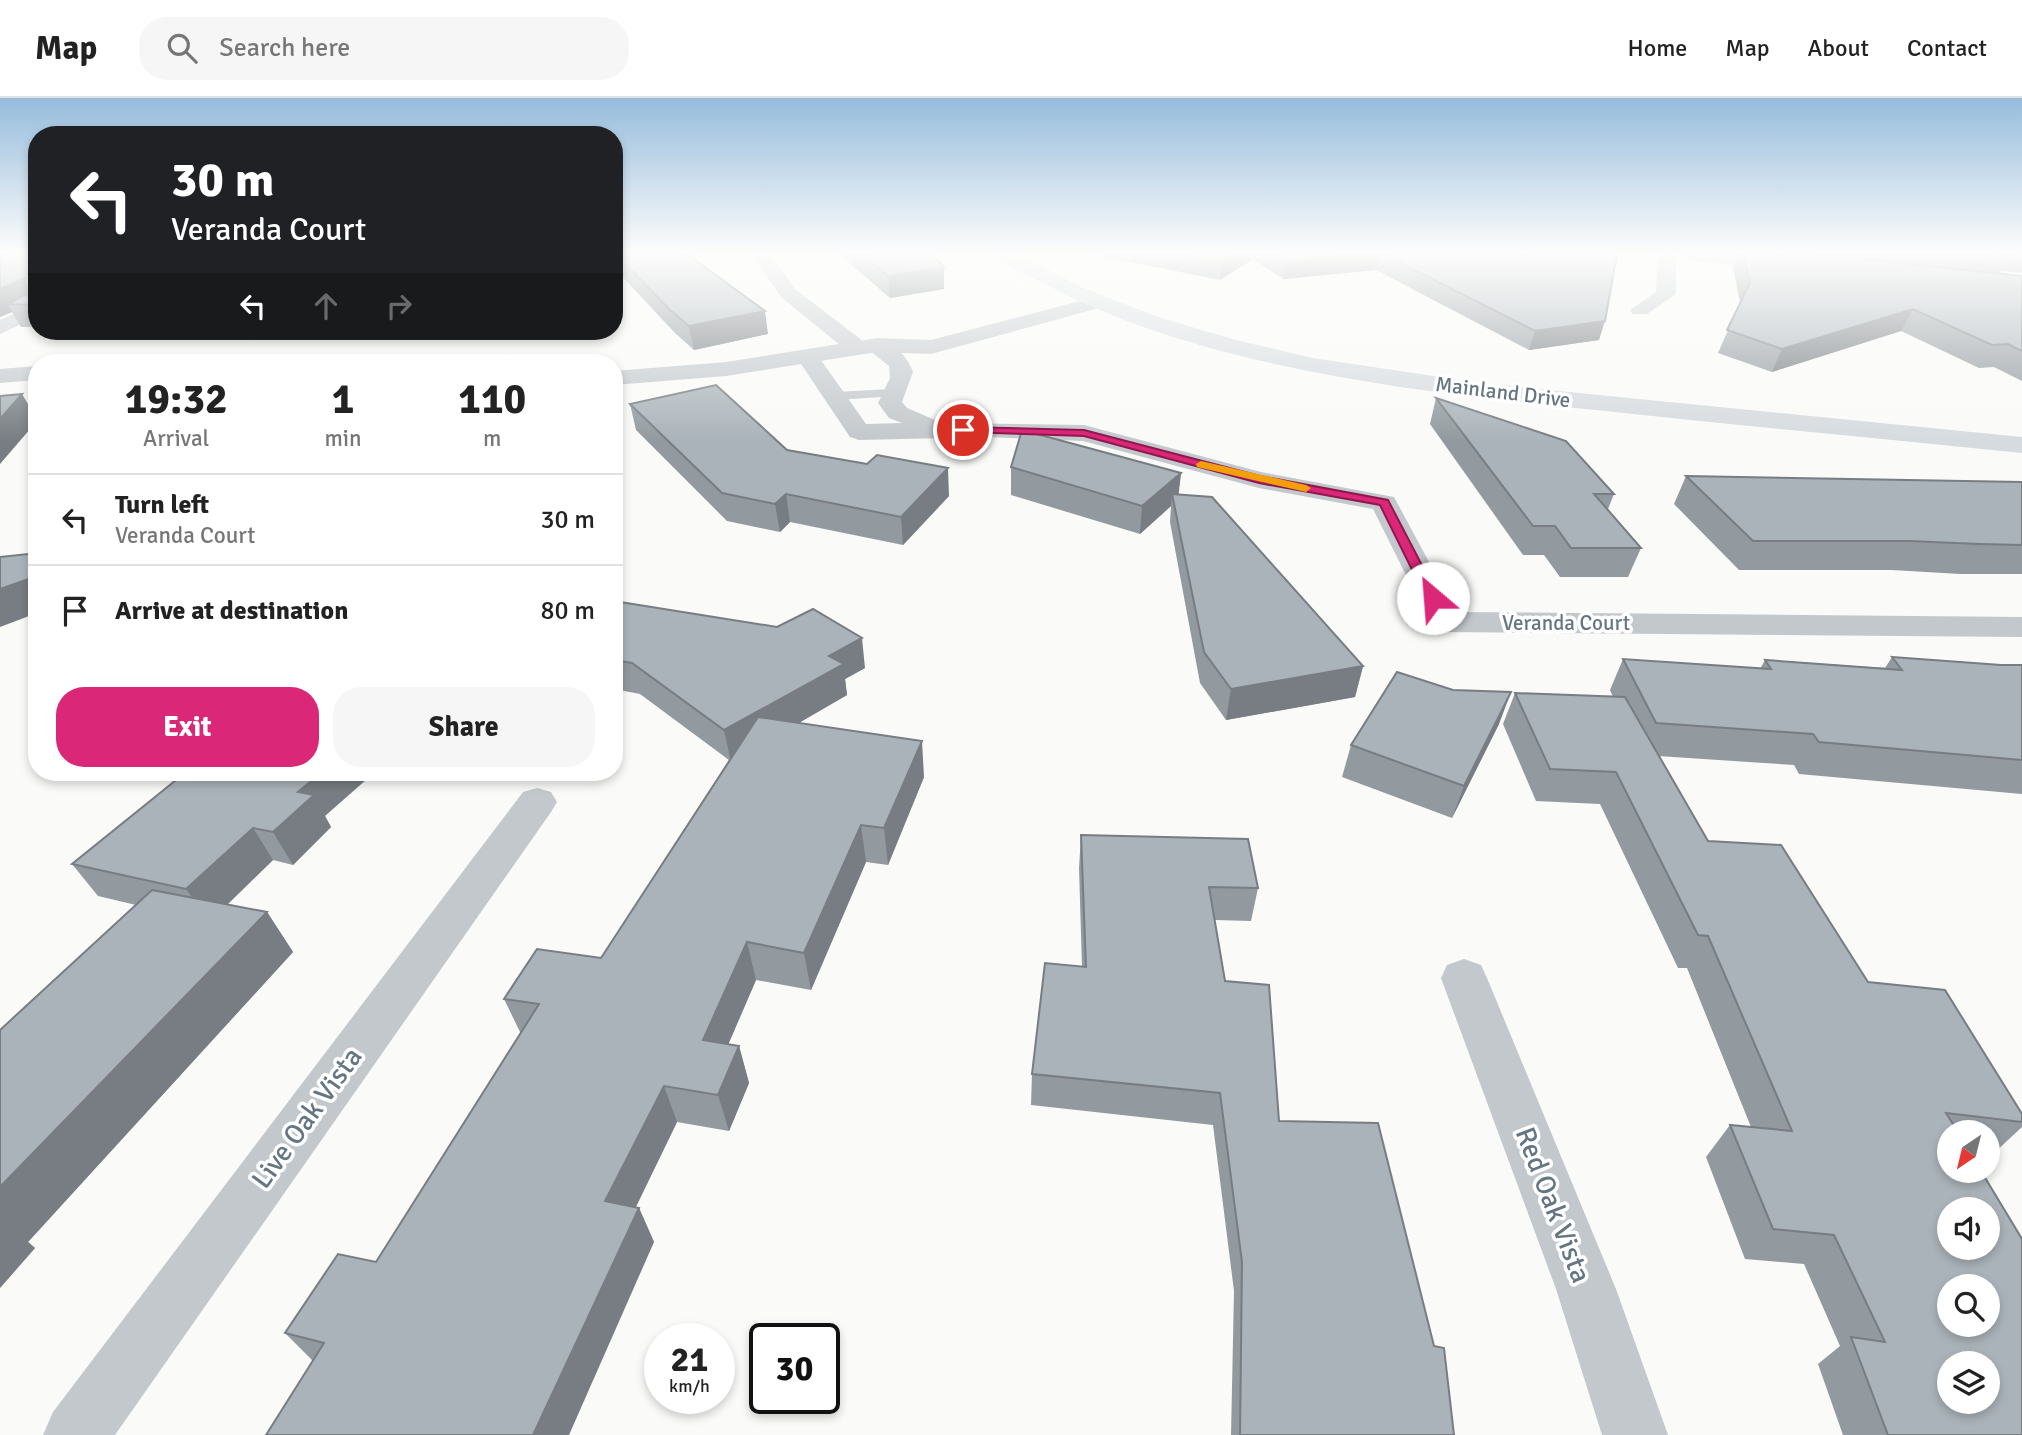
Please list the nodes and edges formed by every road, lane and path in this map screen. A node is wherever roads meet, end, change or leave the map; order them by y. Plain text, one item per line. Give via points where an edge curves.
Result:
1 (23, 316) edge
2 (817, 316) edge
3 (1046, 316) edge
4 (1144, 316) edge
5 (917, 325) dead end
6 (0, 328) edge
7 (868, 347) junction
8 (808, 358) junction
9 (28, 374) edge
10 (0, 376) edge
11 (623, 377) edge
12 (891, 393) junction
13 (835, 396) junction
14 (939, 430) junction
15 (2022, 445) edge
16 (2022, 627) edge
17 (537, 802) dead end
18 (1464, 978) dead end
19 (76, 1435) edge
20 (1635, 1435) edge

1 - 6 street
2 - 7 street
3 - 7 street via 931,347
4 - 15 main road, Mainland Drive via 1220,341 1376,375 1532,397
5 - 7 street
7 - 8 street
7 - 12 street via 900,362 901,383
8 - 11 street
8 - 13 street, Veranda Court
9 - 10 street
12 - 13 lane
12 - 14 street, Veranda Court via 890,403 898,414
13 - 14 street, Veranda Court via 859,432
14 - 16 street, Veranda Court via 1084,433 1259,480 1384,503 1445,622
17 - 19 street, Live Oak Vista
18 - 20 street, Red Oak Vista via 1586,1289

